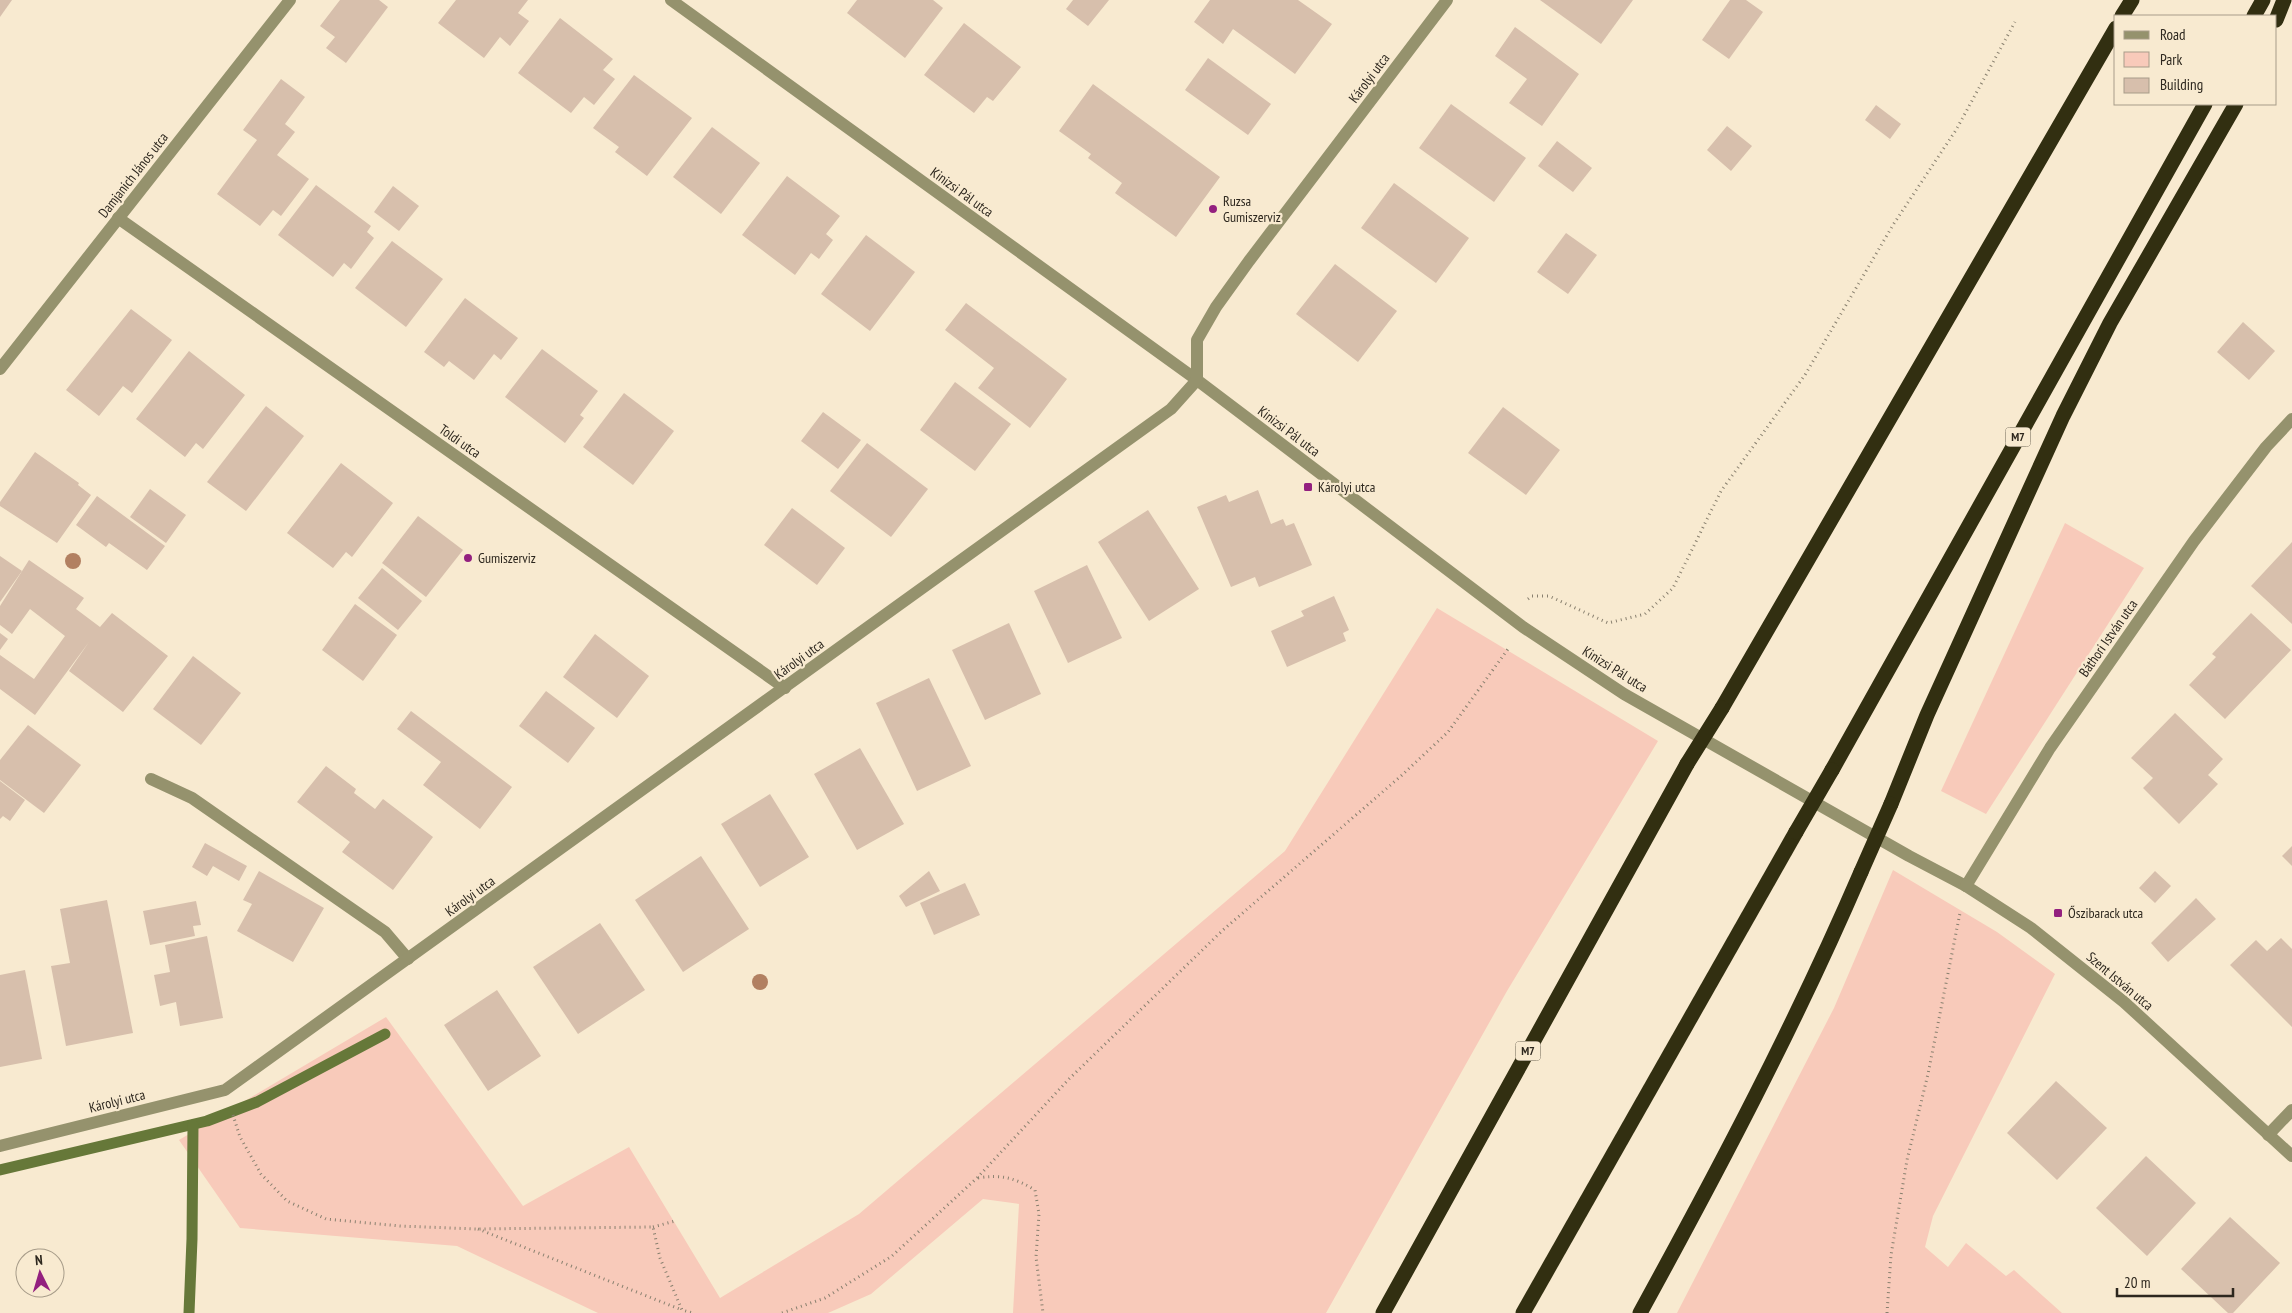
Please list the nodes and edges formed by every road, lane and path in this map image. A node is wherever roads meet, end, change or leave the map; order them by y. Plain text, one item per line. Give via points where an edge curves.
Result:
1 (290, 0) edge
2 (671, 0) edge
3 (1447, 0) edge
4 (2132, 0) edge
5 (2263, 0) edge
6 (2284, 0) edge
7 (2123, 15) edge
8 (2255, 15) edge
9 (2277, 18) edge
10 (2014, 22) dead end
11 (2114, 31) edge
12 (2204, 105) edge
13 (2235, 105) edge
14 (118, 218) junction
15 (0, 369) edge
16 (1196, 380) junction
17 (2292, 419) edge
18 (1504, 613) junction
19 (1523, 628) junction
20 (785, 688) junction
21 (151, 778) dead end
22 (1909, 856) joint
23 (1966, 886) junction
24 (408, 959) junction
25 (2292, 1110) edge
26 (2268, 1134) junction
27 (240, 1137) dead end
28 (0, 1146) edge
29 (2292, 1156) edge
30 (977, 1178) junction
31 (675, 1221) dead end
32 (653, 1227) junction
33 (476, 1229) junction
34 (682, 1310) junction
35 (693, 1313) edge
36 (782, 1313) edge
37 (1043, 1313) edge
38 (1383, 1313) edge
39 (1523, 1313) edge
40 (1640, 1313) edge
41 (1887, 1313) edge

1 - 14 street, Damjanich János utca
2 - 16 street, Kinizsi Pál utca
3 - 16 street, Károlyi utca via 1216,307 1197,340
4 - 7 highway
5 - 8 highway
6 - 9 highway
10 - 18 path via 1956,130 1892,225 1805,375 1721,491 1673,588 1645,614 1608,623 1549,596 1532,596
11 - 38 highway, M7, bridge via 1687,764
12 - 39 highway, M7, bridge
13 - 40 highway, bridge via 2110,323 2067,408 1927,715 1831,942 1716,1172
14 - 15 street, Damjanich János utca
14 - 20 street, Toldi utca
16 - 18 street, Kinizsi Pál utca
16 - 20 street, Károlyi utca via 1171,409
17 - 23 street, Báthori István utca via 2194,541 2050,748
18 - 19 street, Kinizsi Pál utca
19 - 22 street, Kinizsi Pál utca via 1624,694
19 - 30 path via 1448,732 1223,930 1069,1079
20 - 24 street, Károlyi utca
21 - 24 street via 192,798 385,932
22 - 23 street, Szent István utca
23 - 26 street, Szent István utca via 2031,928 2124,1002
23 - 41 path via 1907,1160 1891,1255
24 - 28 street, Károlyi utca via 225,1090
25 - 26 street
26 - 29 street, Szent István utca
27 - 33 path via 261,1174 287,1201 326,1218 400,1226
30 - 36 path via 892,1256 825,1298
30 - 37 path via 993,1175 1017,1179 1035,1190 1039,1214 1036,1257
31 - 32 path
32 - 33 path
32 - 34 path via 660,1258
33 - 34 path
34 - 35 path

